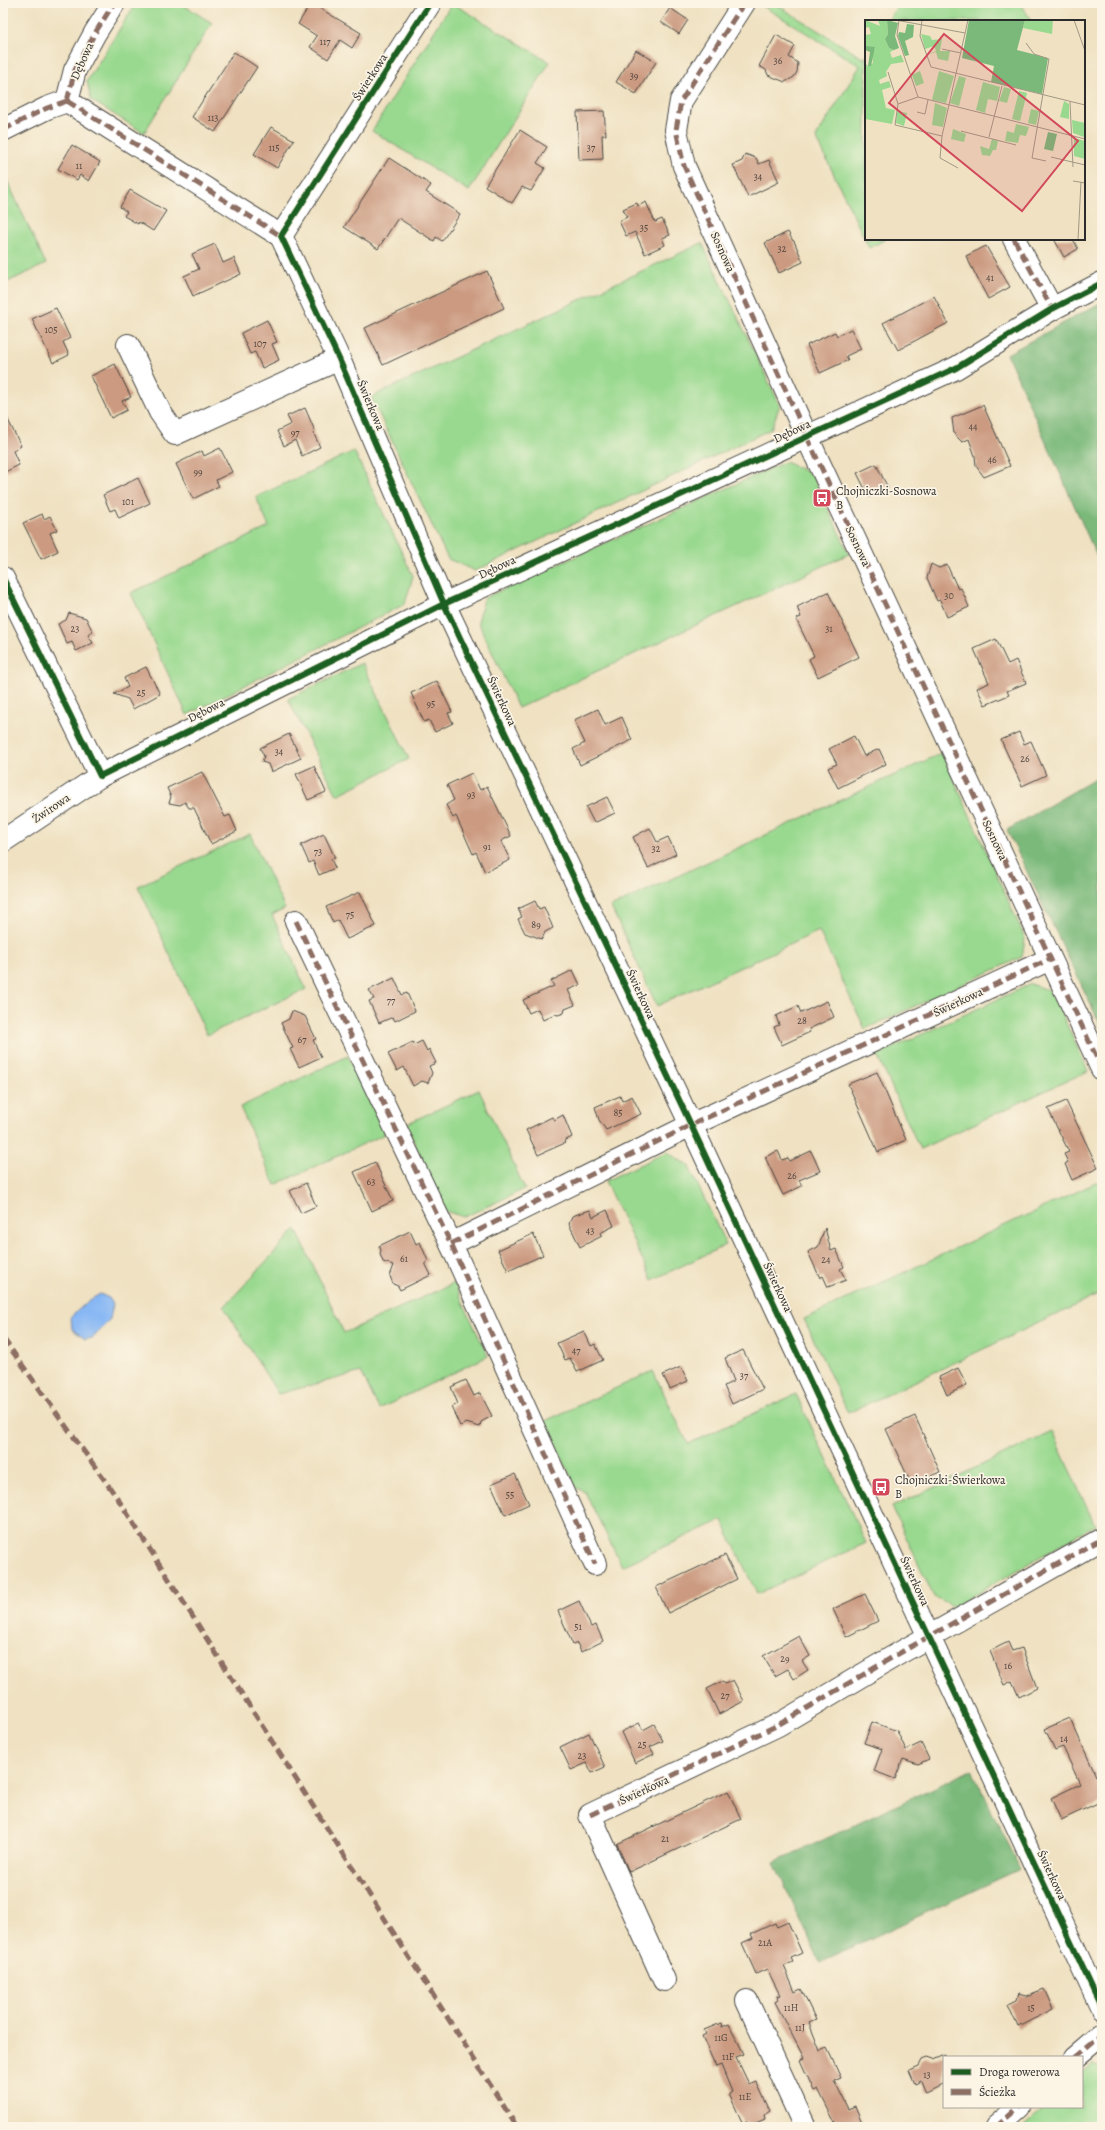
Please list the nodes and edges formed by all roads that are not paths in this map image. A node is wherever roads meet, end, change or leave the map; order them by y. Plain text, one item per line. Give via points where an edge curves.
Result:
1 (114, 3) edge
2 (430, 3) edge
3 (744, 3) edge
4 (67, 101) junction
5 (3, 130) edge
6 (281, 236) junction
7 (1015, 240) edge
8 (1102, 283) edge
9 (1052, 309) junction
10 (128, 345) dead end
11 (339, 359) junction
12 (806, 437) junction
13 (3, 578) edge
14 (444, 604) junction
15 (100, 776) junction
16 (3, 841) edge
17 (296, 922) dead end
18 (1050, 959) junction
19 (1102, 1069) edge
20 (691, 1125) junction
21 (451, 1244) junction
22 (1102, 1539) edge
23 (595, 1564) dead end
24 (929, 1637) junction
25 (664, 1980) dead end
26 (747, 2001) dead end
27 (1102, 2009) edge
28 (1102, 2034) edge
29 (1076, 2056) edge
30 (1018, 2108) edge
31 (805, 2127) edge
32 (996, 2127) edge

1 - 4 street, Dębowa via 76,70
2 - 6 street, Świerkowa
3 - 12 street, Sosnowa via 681,101 676,130 684,166
4 - 5 street
4 - 6 street
6 - 11 street, Świerkowa
7 - 9 street
8 - 9 street, Dębowa
9 - 12 street, Dębowa via 956,368
10 - 11 street via 160,412 175,434
11 - 14 street, Świerkowa
12 - 14 street, Dębowa
12 - 18 street, Sosnowa
13 - 15 street
14 - 15 street, Dębowa
14 - 20 street, Świerkowa
15 - 16 street, Żwirowa
17 - 21 street
18 - 19 street, Sosnowa
18 - 20 street, Świerkowa
20 - 21 street, Świerkowa
20 - 24 street, Świerkowa
21 - 23 street
22 - 24 street, Świerkowa
24 - 25 street, Świerkowa via 778,1725 590,1815
24 - 27 street, Świerkowa
26 - 31 street
28 - 29 street
30 - 32 street

